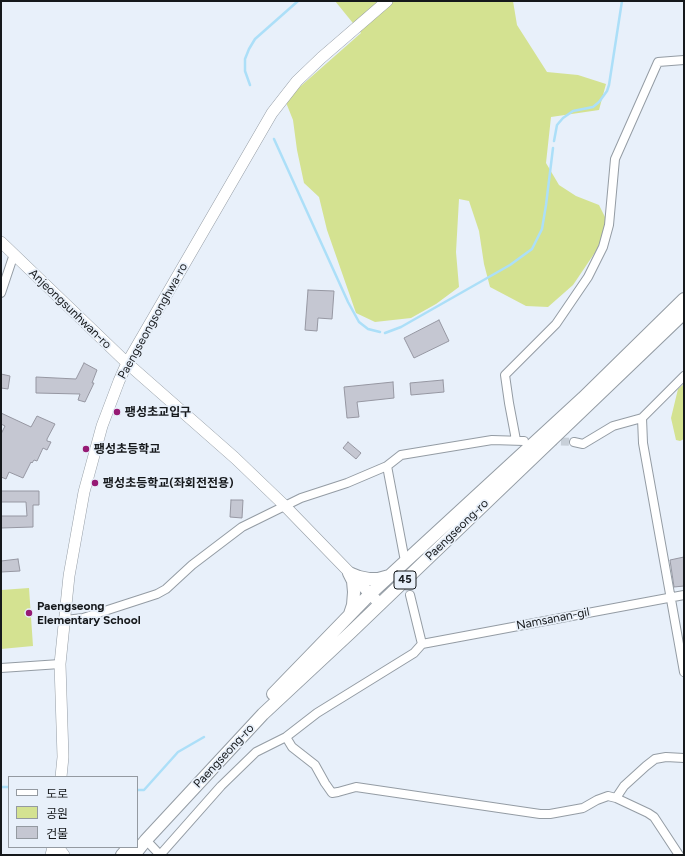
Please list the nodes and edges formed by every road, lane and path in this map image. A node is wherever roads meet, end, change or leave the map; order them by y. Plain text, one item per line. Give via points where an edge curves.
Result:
1 (387, 1) edge
2 (684, 60) edge
3 (1, 242) edge
4 (14, 254) junction
5 (1, 293) edge
6 (684, 299) edge
7 (684, 313) edge
8 (127, 363) junction
9 (684, 376) edge
10 (642, 418) junction
11 (574, 442) tunnel mouth
12 (387, 466) junction
13 (284, 505) junction
14 (404, 556) tunnel mouth
15 (349, 573) junction
16 (390, 576) junction
17 (370, 594) junction
18 (410, 595) tunnel mouth
19 (684, 595) edge
20 (670, 597) junction
21 (380, 604) junction
22 (347, 618) junction
23 (65, 620) junction
24 (422, 644) junction
25 (60, 664) junction
26 (1, 668) edge
27 (684, 672) edge
28 (286, 737) junction
29 (684, 758) edge
30 (61, 776) edge
31 (616, 798) junction
32 (142, 839) edge
33 (128, 851) edge
34 (117, 855) edge
35 (160, 855) edge
36 (679, 855) edge

1 - 8 street, Paengseongsonghwa-ro via 297,81 272,113
2 - 12 street via 658,62 615,159 609,225 603,247 588,277 556,324 505,375 509,403 520,440 492,440 401,455
3 - 4 street, Anjeongsunhwan-ro
4 - 5 street
4 - 8 street, Anjeongsunhwan-ro
6 - 16 main road, Paengseong-ro / 45 via 583,398
7 - 21 main road, Paengseong-ro / 45
8 - 13 street, Anjeongsunhwan-ro
8 - 23 street, Paengseongsonghwa-ro via 102,426 84,492 69,576
9 - 10 street
10 - 11 street via 613,426 583,444
10 - 20 street
12 - 13 street
12 - 14 street
13 - 15 street, Anjeongsunhwan-ro
13 - 23 street via 242,527 157,594 83,618
15 - 16 main road via 369,579
15 - 17 street, Anjeongsunhwan-ro
15 - 22 main road via 354,584 354,597
16 - 17 main road, Paengseong-ro / 45
17 - 21 street, Anjeongsunhwan-ro
17 - 22 main road, Paengseong-ro / 45
18 - 24 street
19 - 20 street, Namsanan-gil
20 - 24 street, Namsanan-gil
20 - 27 street
21 - 32 main road, Paengseong-ro / 45 via 263,714
22 - 32 main road, Paengseong-ro / 45 via 215,754
23 - 25 street, Paengseongsonghwa-ro
24 - 28 street via 414,653 317,713
25 - 26 street
25 - 30 street, Paengseongsonghwa-ro via 63,756
28 - 31 street via 292,747 315,765 332,793 356,787 550,814 583,808 608,796
28 - 35 street via 256,752 221,786
29 - 31 street via 655,759 624,786
31 - 36 street via 654,817
32 - 35 street
33 - 34 street

